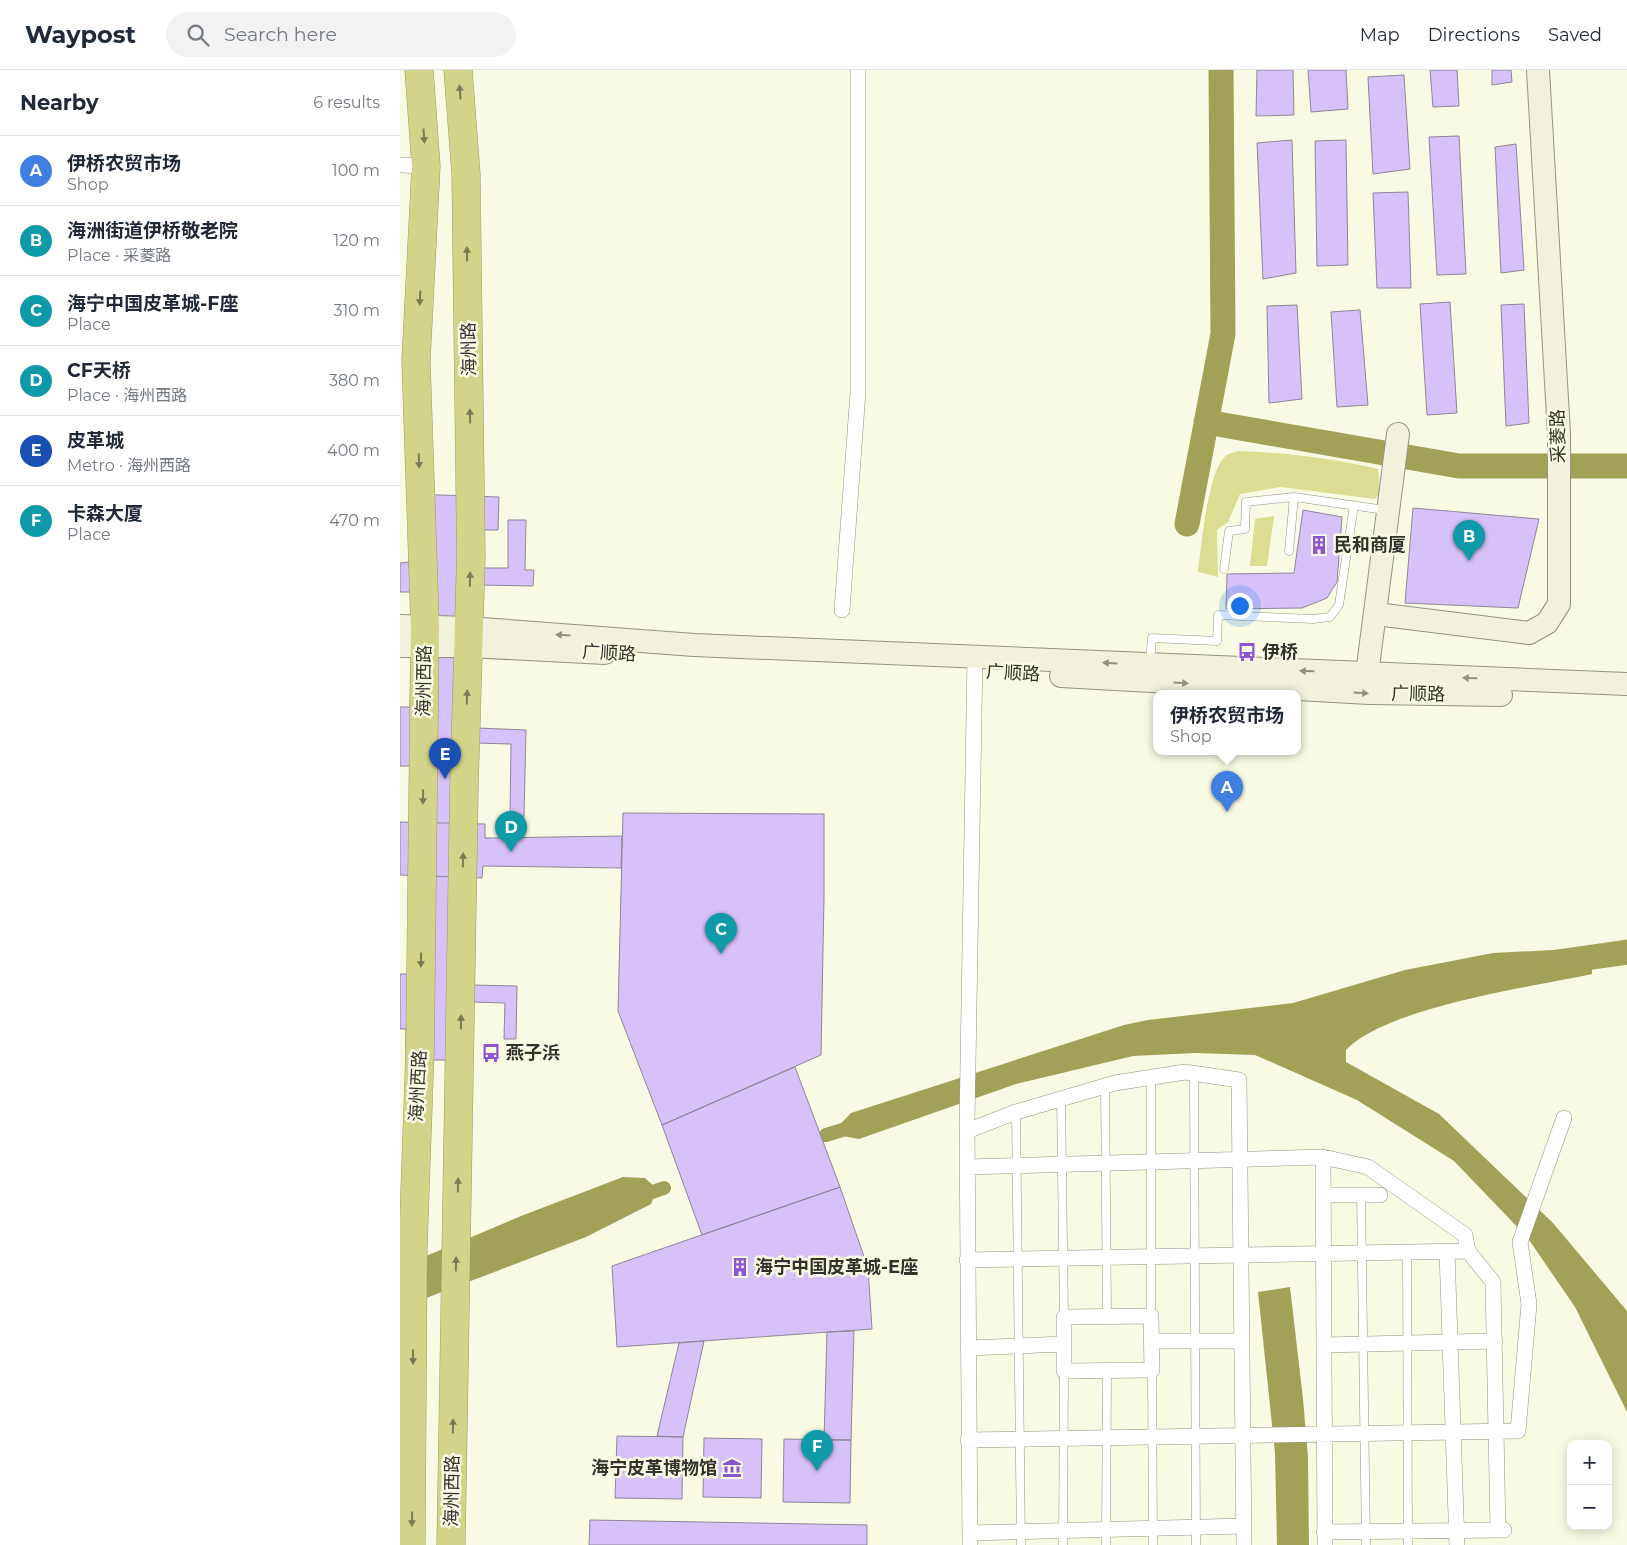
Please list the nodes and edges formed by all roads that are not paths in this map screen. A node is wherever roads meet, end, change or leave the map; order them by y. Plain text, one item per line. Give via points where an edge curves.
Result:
1 (419, 70) edge
2 (458, 70) edge
3 (858, 70) edge
4 (1538, 70) edge
5 (413, 165) edge
6 (1398, 434) dead end
7 (1294, 497) junction
8 (1354, 505) junction
9 (1390, 510) junction
10 (1289, 551) dead end
11 (1224, 569) dead end
12 (842, 610) dead end
13 (1376, 614) junction
14 (412, 636) edge
15 (469, 637) junction
16 (975, 664) junction
17 (1150, 673) junction
18 (1367, 674) junction
19 (1627, 684) edge
20 (1550, 689) junction
21 (1627, 700) edge
22 (1194, 1073) junction
23 (1151, 1077) junction
24 (1105, 1086) junction
25 (1062, 1099) junction
26 (1016, 1112) junction
27 (1564, 1118) dead end
28 (967, 1126) junction
29 (1322, 1157) junction
30 (1240, 1159) junction
31 (1194, 1160) junction
32 (1151, 1162) junction
33 (1106, 1163) junction
34 (1062, 1164) junction
35 (1017, 1165) junction
36 (967, 1167) junction
37 (1323, 1195) junction
38 (1361, 1195) junction
39 (1380, 1195) dead end
40 (1468, 1251) junction
41 (1407, 1252) junction
42 (1447, 1252) junction
43 (1362, 1253) junction
44 (1323, 1254) junction
45 (1241, 1255) junction
46 (1195, 1256) junction
47 (1151, 1257) junction
48 (1063, 1258) junction
49 (1106, 1258) junction
50 (1018, 1259) junction
51 (967, 1260) junction
52 (1107, 1316) junction
53 (1151, 1316) junction
54 (1064, 1317) junction
55 (1152, 1341) junction
56 (1195, 1341) junction
57 (1242, 1341) junction
58 (1495, 1341) junction
59 (1450, 1342) junction
60 (1408, 1343) junction
61 (1064, 1344) junction
62 (1363, 1344) junction
63 (1324, 1345) junction
64 (1019, 1346) junction
65 (968, 1348) junction
66 (1107, 1370) junction
67 (1152, 1370) junction
68 (1064, 1371) junction
69 (1453, 1432) junction
70 (1498, 1432) junction
71 (1408, 1433) junction
72 (1324, 1434) junction
73 (1364, 1434) junction
74 (1250, 1436) junction
75 (1152, 1437) junction
76 (1196, 1437) junction
77 (1107, 1438) junction
78 (1064, 1439) junction
79 (968, 1440) junction
80 (1020, 1440) junction
81 (1244, 1526) junction
82 (1196, 1527) junction
83 (1153, 1528) junction
84 (1106, 1530) junction
85 (1021, 1538) edge
86 (1063, 1538) edge
87 (1366, 1538) edge
88 (1408, 1538) edge
89 (1457, 1538) edge
90 (970, 1539) edge
91 (1325, 1539) edge
92 (411, 1545) edge
93 (451, 1545) edge
94 (1106, 1545) edge
95 (1153, 1545) edge
96 (1196, 1545) edge
97 (1244, 1545) edge

1 -> 5 highway
15 -> 2 highway, 海州路 via 471,546 466,174
3 - 12 street via 858,392
4 - 13 main road, 采菱路 via 1559,434 1559,604 1548,624 1528,634
5 -> 14 highway via 416,361
6 - 9 main road
7 - 8 lane
7 - 10 lane
7 - 11 lane via 1246,502 1245,529 1229,531
8 - 9 lane
8 - 17 lane via 1338,605 1330,617 1218,615 1217,641 1152,638
9 - 13 main road
13 - 18 main road
14 - 15 main road, 广顺路
14 -> 92 highway, 海州西路 via 420,1050 413,1247
15 - 16 main road, 广顺路 via 694,645
93 -> 15 highway, 海州西路
16 - 17 main road, 广顺路
16 - 28 street
18 -> 17 main road, 广顺路
17 -> 20 main road, 广顺路 via 1369,693
20 -> 18 main road, 广顺路
19 - 20 main road
20 - 21 main road, 广顺路
22 - 23 street
22 - 30 street via 1239,1080
22 - 31 lane
23 - 24 street
23 - 32 lane
24 - 25 street
24 - 33 lane
25 - 26 street
25 - 34 lane
26 - 28 street
26 - 35 lane
27 - 70 street via 1520,1242 1528,1304 1518,1431
28 - 36 street
29 - 30 street
29 - 37 street
29 - 40 street via 1368,1167 1465,1235
30 - 31 street
30 - 45 street
31 - 32 street
31 - 46 lane
32 - 33 street
32 - 47 lane
33 - 34 street
33 - 49 lane
34 - 35 street
34 - 48 lane
35 - 36 street
35 - 50 lane
36 - 51 street
37 - 38 street
37 - 44 street
38 - 39 street
38 - 43 lane
40 - 42 street
40 - 58 street via 1493,1282
41 - 42 street
41 - 43 street
41 - 60 lane
42 - 59 street
43 - 44 street
43 - 62 lane
44 - 45 street
44 - 63 street
45 - 46 street
45 - 57 street
46 - 47 street
46 - 56 lane
47 - 49 street
47 - 53 lane
48 - 49 street
48 - 50 street
48 - 54 lane
49 - 52 lane
50 - 51 street
50 - 64 lane
51 - 65 street
52 - 53 street
52 - 54 street
53 - 55 street
54 - 61 street
55 - 56 street
55 - 67 street
56 - 57 street
56 - 76 lane
57 - 74 street
58 - 59 street
58 - 70 street
59 - 60 street
59 - 69 street
60 - 62 street
60 - 71 lane
61 - 64 street
61 - 68 street
62 - 63 street
62 - 73 lane
63 - 72 street
64 - 65 street
64 - 80 lane
65 - 79 street
66 - 67 street
66 - 68 street
66 - 77 lane
67 - 75 lane
68 - 78 lane
69 - 70 street
69 - 71 street
69 - 89 street
70 - 89 street via 1501,1530
71 - 73 street
71 - 88 lane
72 - 73 street
72 - 74 street
72 - 91 street
73 - 87 lane
74 - 76 street
74 - 81 street
75 - 76 street
75 - 77 street
75 - 83 lane
76 - 82 lane
77 - 78 street
77 - 84 lane
78 - 80 street
78 - 86 lane
79 - 80 street
79 - 90 street
80 - 85 lane
81 - 82 street
81 - 97 street
82 - 83 street
82 - 96 lane
83 - 84 street
83 - 95 lane
84 - 86 street
84 - 94 lane
85 - 86 street
85 - 90 street
87 - 88 street
87 - 91 street
88 - 89 street

